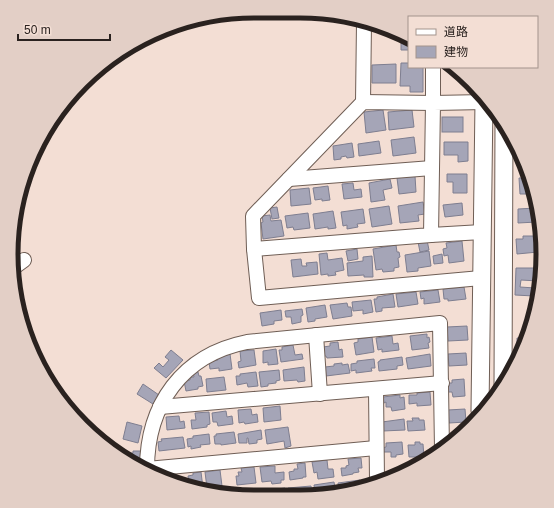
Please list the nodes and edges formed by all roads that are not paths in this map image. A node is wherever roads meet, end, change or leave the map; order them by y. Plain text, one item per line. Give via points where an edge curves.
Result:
1 (364, 27) edge
2 (433, 68) edge
3 (363, 102) junction
4 (480, 102) edge
5 (433, 103) junction
6 (484, 106) edge
7 (504, 136) edge
8 (432, 168) junction
9 (290, 179) junction
10 (482, 232) junction
11 (431, 235) junction
12 (254, 249) junction
13 (481, 278) junction
14 (316, 335) junction
15 (503, 374) edge
16 (442, 383) junction
17 (376, 390) junction
18 (320, 394) junction
19 (480, 406) edge
20 (160, 407) junction
21 (442, 442) edge
22 (376, 448) junction
23 (147, 464) edge
24 (155, 468) edge
25 (377, 477) edge

1 - 3 street
2 - 5 street
3 - 5 street
3 - 9 street
4 - 5 street
5 - 8 street
6 - 10 street
7 - 15 street
8 - 9 street
8 - 11 street
9 - 12 street via 253,216
10 - 11 street
10 - 13 street
11 - 12 street
12 - 13 street via 259,298
13 - 19 street
14 - 16 street via 440,324
14 - 18 street
14 - 20 street via 247,342 219,350 184,373 172,386
16 - 17 street
16 - 21 street
17 - 18 street
17 - 22 street
18 - 20 street
20 - 23 street via 149,444
22 - 24 street
22 - 25 street

